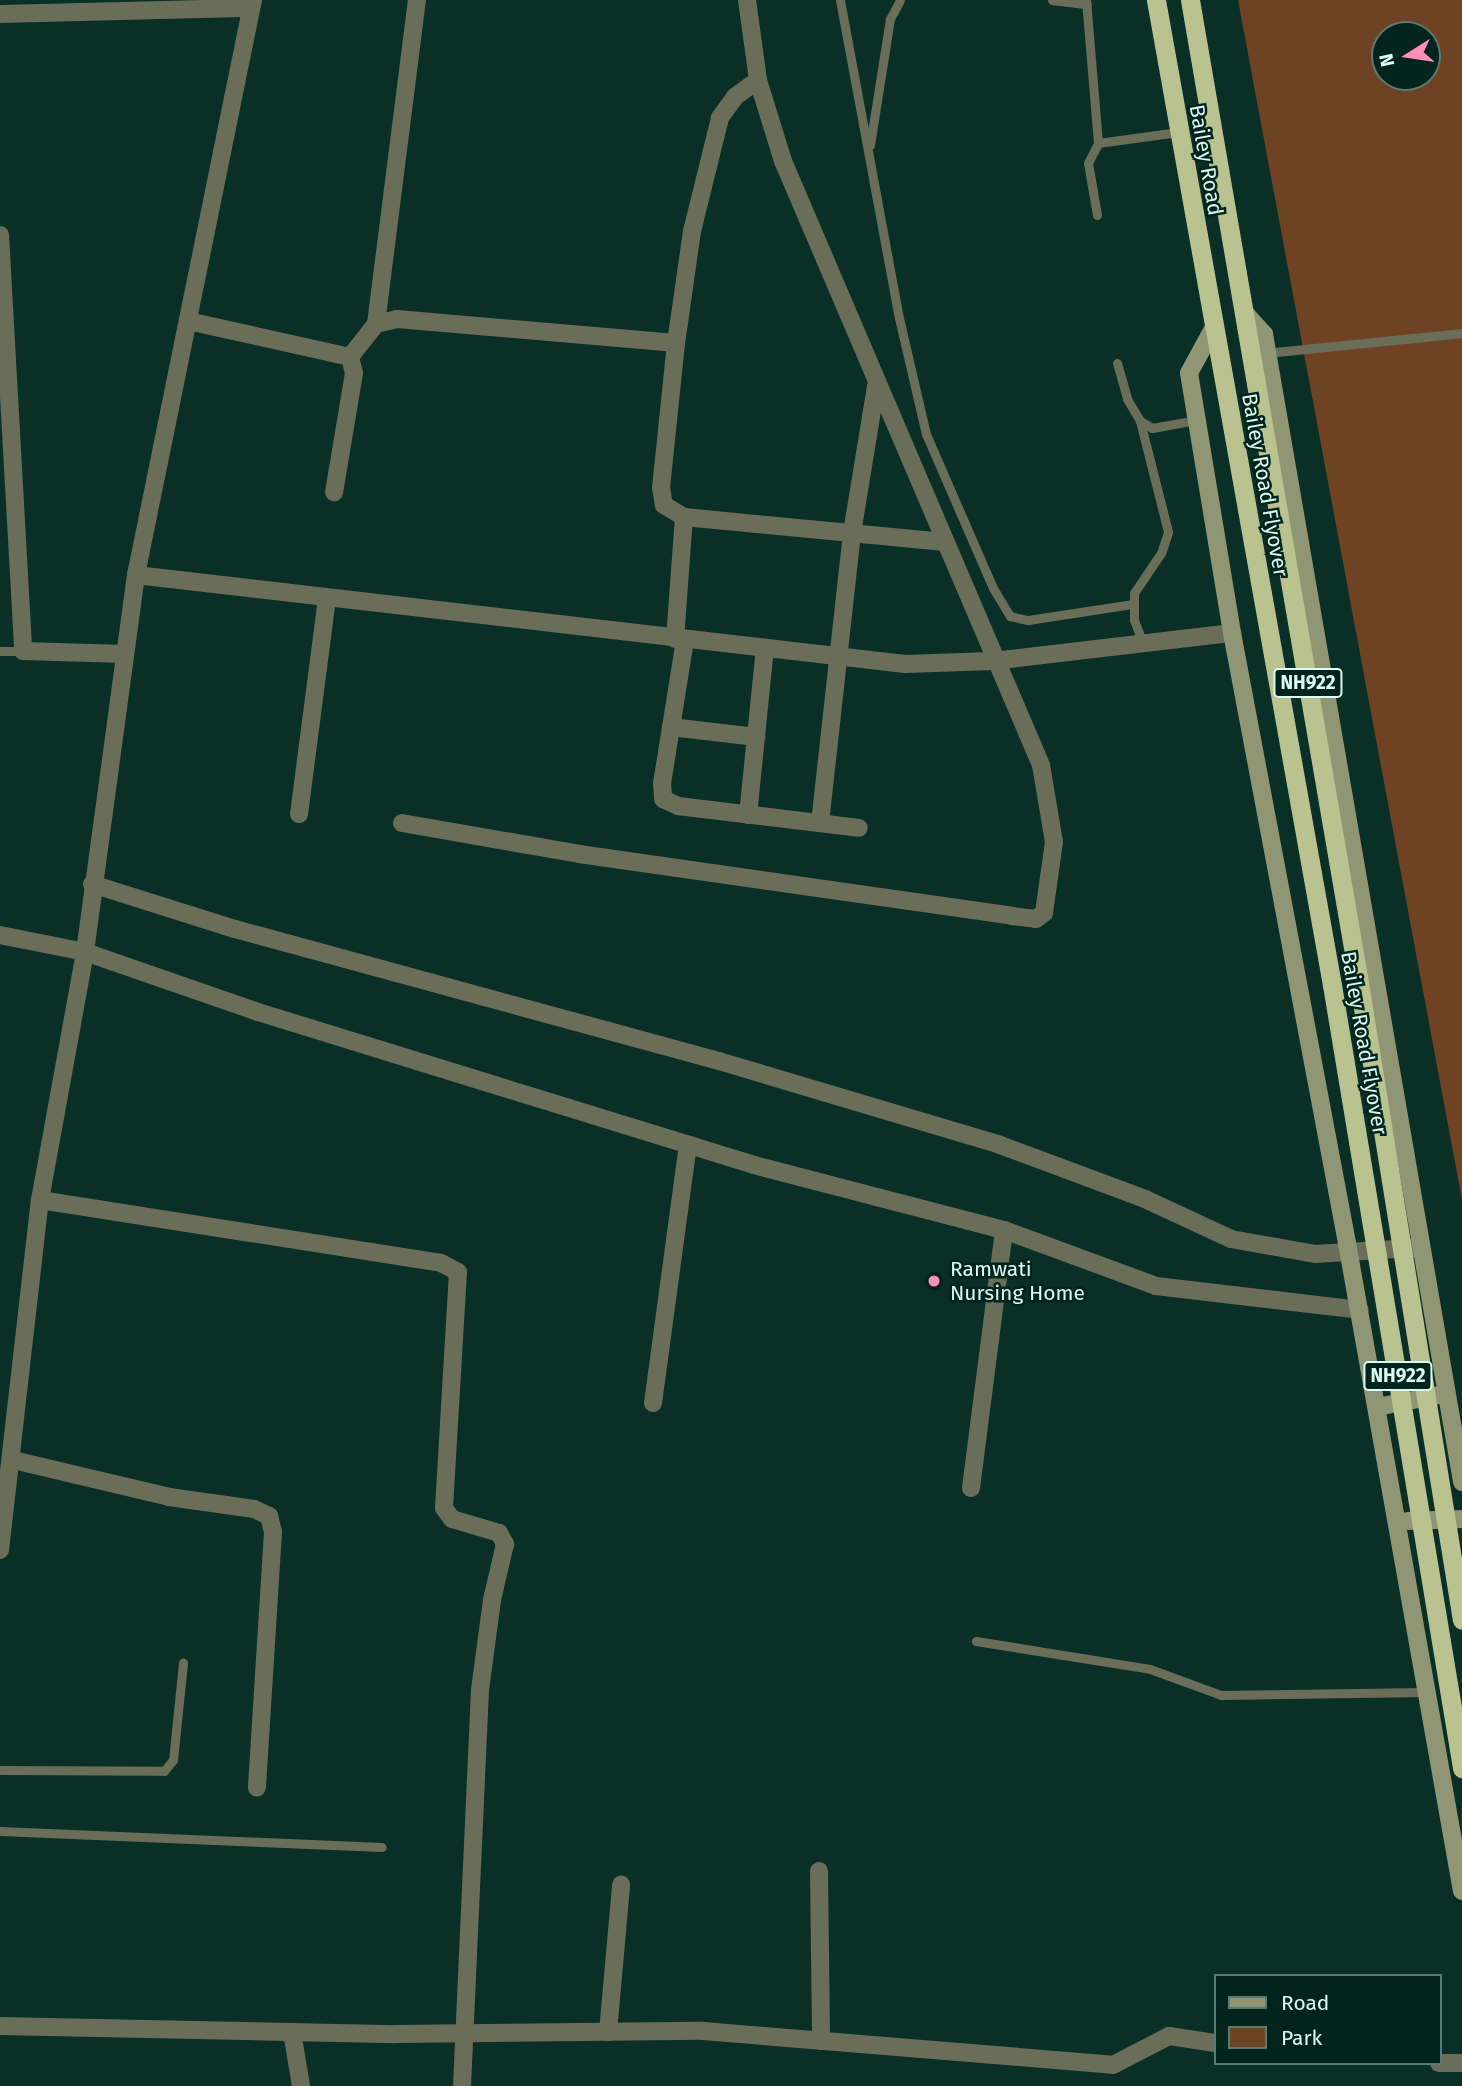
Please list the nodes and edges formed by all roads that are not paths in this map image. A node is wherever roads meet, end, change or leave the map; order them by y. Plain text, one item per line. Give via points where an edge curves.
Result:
1 (417, 0) edge
2 (747, 0) edge
3 (840, 0) edge
4 (900, 0) edge
5 (1052, 0) edge
6 (1156, 0) edge
7 (1190, 0) edge
8 (1087, 2) edge
9 (252, 4) edge
10 (7, 10) edge
11 (758, 80) junction
12 (1178, 132) junction
13 (1098, 143) junction
14 (868, 154) junction
15 (1097, 215) dead end
16 (0, 235) edge
17 (1244, 312) junction
18 (188, 321) junction
19 (376, 324) junction
20 (1214, 327) junction
21 (1462, 333) edge
22 (676, 342) junction
23 (1266, 353) junction
24 (350, 357) junction
25 (1117, 363) dead end
26 (876, 385) junction
27 (1197, 420) junction
28 (1140, 421) junction
29 (334, 492) dead end
30 (684, 517) junction
31 (852, 533) junction
32 (942, 542) junction
33 (136, 575) junction
34 (327, 598) junction
35 (1132, 604) junction
36 (1232, 633) junction
37 (680, 639) junction
38 (1143, 643) junction
39 (765, 649) junction
40 (0, 651) edge
41 (23, 651) junction
42 (125, 654) junction
43 (837, 658) junction
44 (993, 661) junction
45 (671, 727) junction
46 (756, 737) junction
47 (299, 814) dead end
48 (748, 815) junction
49 (402, 823) dead end
50 (820, 823) junction
51 (859, 828) dead end
52 (92, 884) junction
53 (0, 935) edge
54 (85, 952) junction
55 (688, 1144) junction
56 (40, 1200) junction
57 (1004, 1230) junction
58 (1423, 1247) junction
59 (1350, 1254) junction
60 (1360, 1310) junction
61 (1447, 1394) junction
62 (653, 1403) dead end
63 (1377, 1406) junction
64 (13, 1460) junction
65 (1462, 1482) edge
66 (971, 1488) dead end
67 (1462, 1519) edge
68 (1397, 1521) junction
69 (1462, 1548) edge
70 (0, 1550) edge
71 (1403, 1551) junction
72 (1462, 1620) edge
73 (976, 1642) dead end
74 (183, 1663) dead end
75 (1462, 1689) edge
76 (1427, 1692) junction
77 (1462, 1768) edge
78 (0, 1770) edge
79 (257, 1788) dead end
80 (0, 1831) edge
81 (382, 1847) dead end
82 (819, 1871) dead end
83 (621, 1885) dead end
84 (1462, 1891) edge
85 (0, 2026) edge
86 (292, 2032) junction
87 (608, 2032) junction
88 (462, 2033) junction
89 (821, 2041) junction
90 (1214, 2043) edge
91 (1441, 2063) edge
92 (1462, 2063) edge
93 (301, 2086) edge
94 (462, 2086) edge

1 - 19 street
2 - 11 street
3 - 14 lane
4 - 14 lane via 890,19
5 - 8 lane
6 - 12 highway, Bailey Road / NH922
7 - 17 highway, Bailey Road / NH922
8 - 13 lane
9 - 10 street
9 - 18 street
11 - 22 street via 727,107 715,130 692,230
11 - 26 street via 783,161
12 - 13 lane
12 - 20 highway, Bailey Road / NH922
13 - 15 lane via 1088,163
14 - 35 lane via 926,434 993,588 1010,616 1028,620
16 - 41 street
17 - 23 main road via 1264,334
17 - 72 highway, Bailey Road Flyover / NH922, bridge
18 - 24 street
18 - 33 street
19 - 22 street via 397,319
19 - 24 street
20 - 27 main road via 1189,373
20 - 77 highway, Bailey Road Flyover / NH922, bridge via 1332,985
21 - 23 lane
22 - 30 street via 662,487 664,505
23 - 58 main road
24 - 29 street via 354,373
25 - 28 lane via 1127,399
26 - 31 street
26 - 32 street
27 - 28 lane via 1152,429
27 - 36 main road
28 - 35 lane via 1168,532
30 - 31 street
30 - 37 street
31 - 32 street
31 - 43 street
32 - 44 street
33 - 34 street
33 - 42 street
34 - 37 street
34 - 47 street
35 - 38 lane
36 - 38 street
36 - 59 main road
37 - 39 street
37 - 45 street
38 - 44 street
39 - 43 street
39 - 46 street
40 - 41 lane
41 - 42 street
42 - 52 street
43 - 44 street via 905,664
43 - 50 street
44 - 49 street via 1041,765 1048,804 1054,842 1044,913 1036,919 579,854
45 - 46 street
45 - 48 street via 663,799 678,806
46 - 48 street
48 - 50 street
50 - 51 street
52 - 54 street
52 - 59 street via 235,929 719,1061 1000,1145 1133,1194 1231,1239 1281,1251
53 - 54 street
54 - 55 street via 258,1012
54 - 56 street
55 - 57 street
55 - 62 street
56 - 64 street
56 - 88 street via 441,1263 458,1272 444,1508 452,1519 499,1533 505,1544 492,1600 481,1690
57 - 60 street via 1156,1286
57 - 66 street
58 - 59 street
58 - 61 main road
59 - 60 main road
60 - 63 main road
61 - 63 main road
61 - 65 main road
63 - 68 main road
64 - 70 street
64 - 79 street via 169,1497 254,1509 269,1516 273,1532
67 - 68 main road
68 - 71 main road
69 - 71 main road
71 - 76 main road
73 - 76 lane via 1150,1669 1221,1695
74 - 78 lane via 173,1760 164,1771
75 - 76 main road
76 - 84 main road
80 - 81 lane
82 - 89 street
83 - 87 street
85 - 86 street
86 - 88 street
86 - 93 street
87 - 88 street
87 - 89 street via 703,2031
88 - 94 street
89 - 90 street via 1113,2065 1169,2036
91 - 92 street

